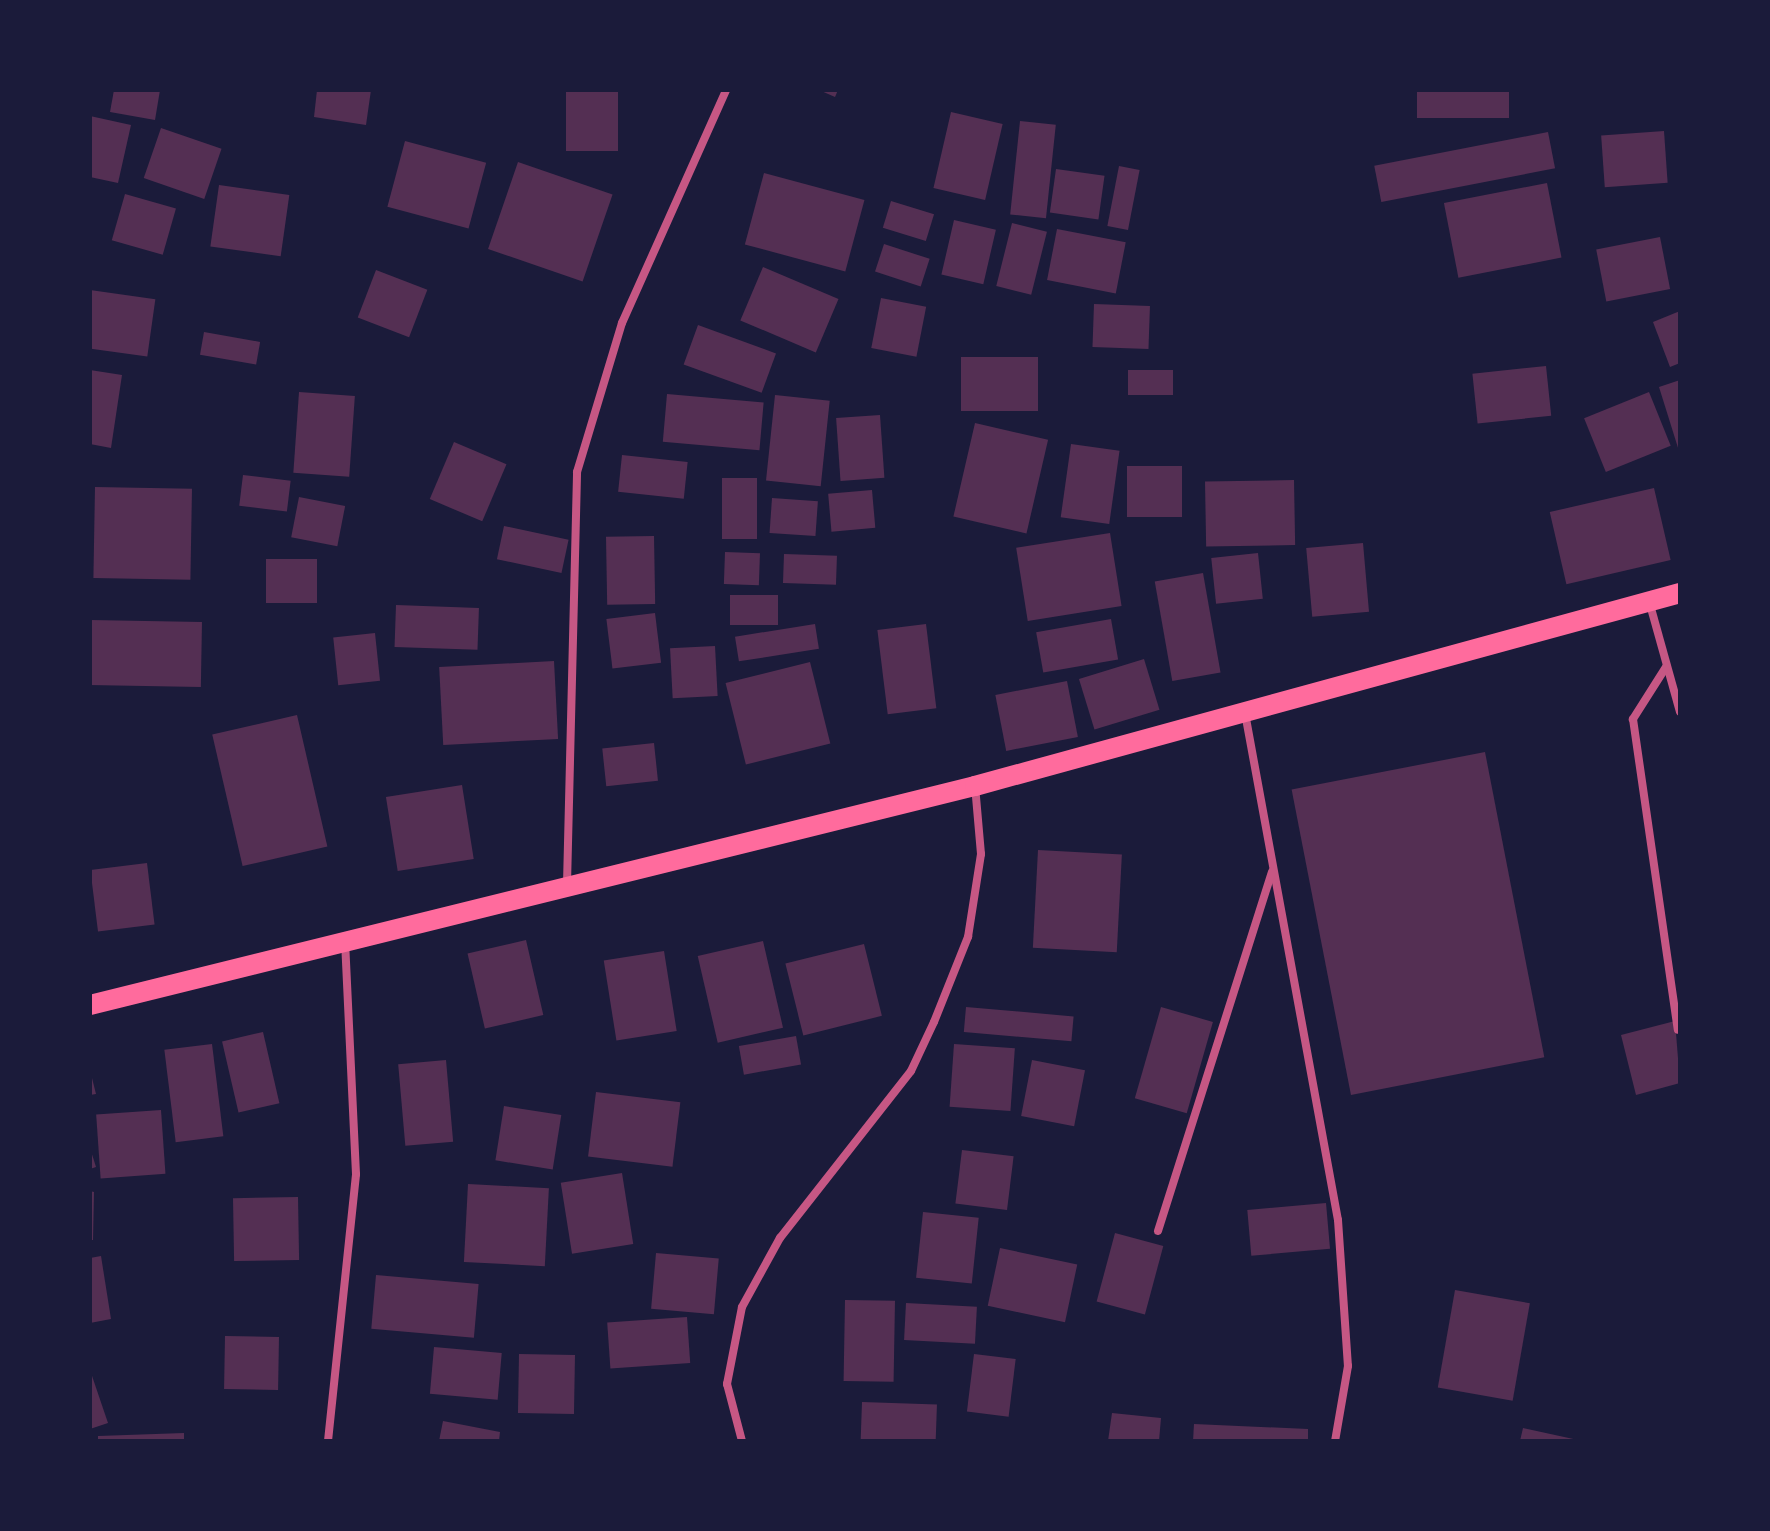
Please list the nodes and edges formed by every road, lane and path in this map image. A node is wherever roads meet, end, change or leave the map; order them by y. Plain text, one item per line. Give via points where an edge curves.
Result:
1 (726, 90) edge
2 (1680, 593) edge
3 (1649, 601) junction
4 (1666, 667) junction
5 (1244, 708) junction
6 (1680, 712) edge
7 (975, 786) junction
8 (1272, 872) junction
9 (567, 884) junction
10 (345, 941) junction
11 (90, 1005) edge
12 (1678, 1030) dead end
13 (1158, 1231) dead end
14 (328, 1441) edge
15 (742, 1441) edge
16 (1335, 1441) edge

1 - 9 street via 622,323 577,472
2 - 3 main road
3 - 4 street
3 - 5 main road
4 - 6 street
4 - 12 street via 1633,719
5 - 7 main road
5 - 8 street
7 - 9 main road
7 - 15 street via 981,854 968,937 934,1022 911,1071 780,1238 742,1307 727,1384
8 - 13 street
8 - 16 street via 1348,1297 1348,1366
9 - 10 main road
10 - 11 main road
10 - 14 street via 356,1174

